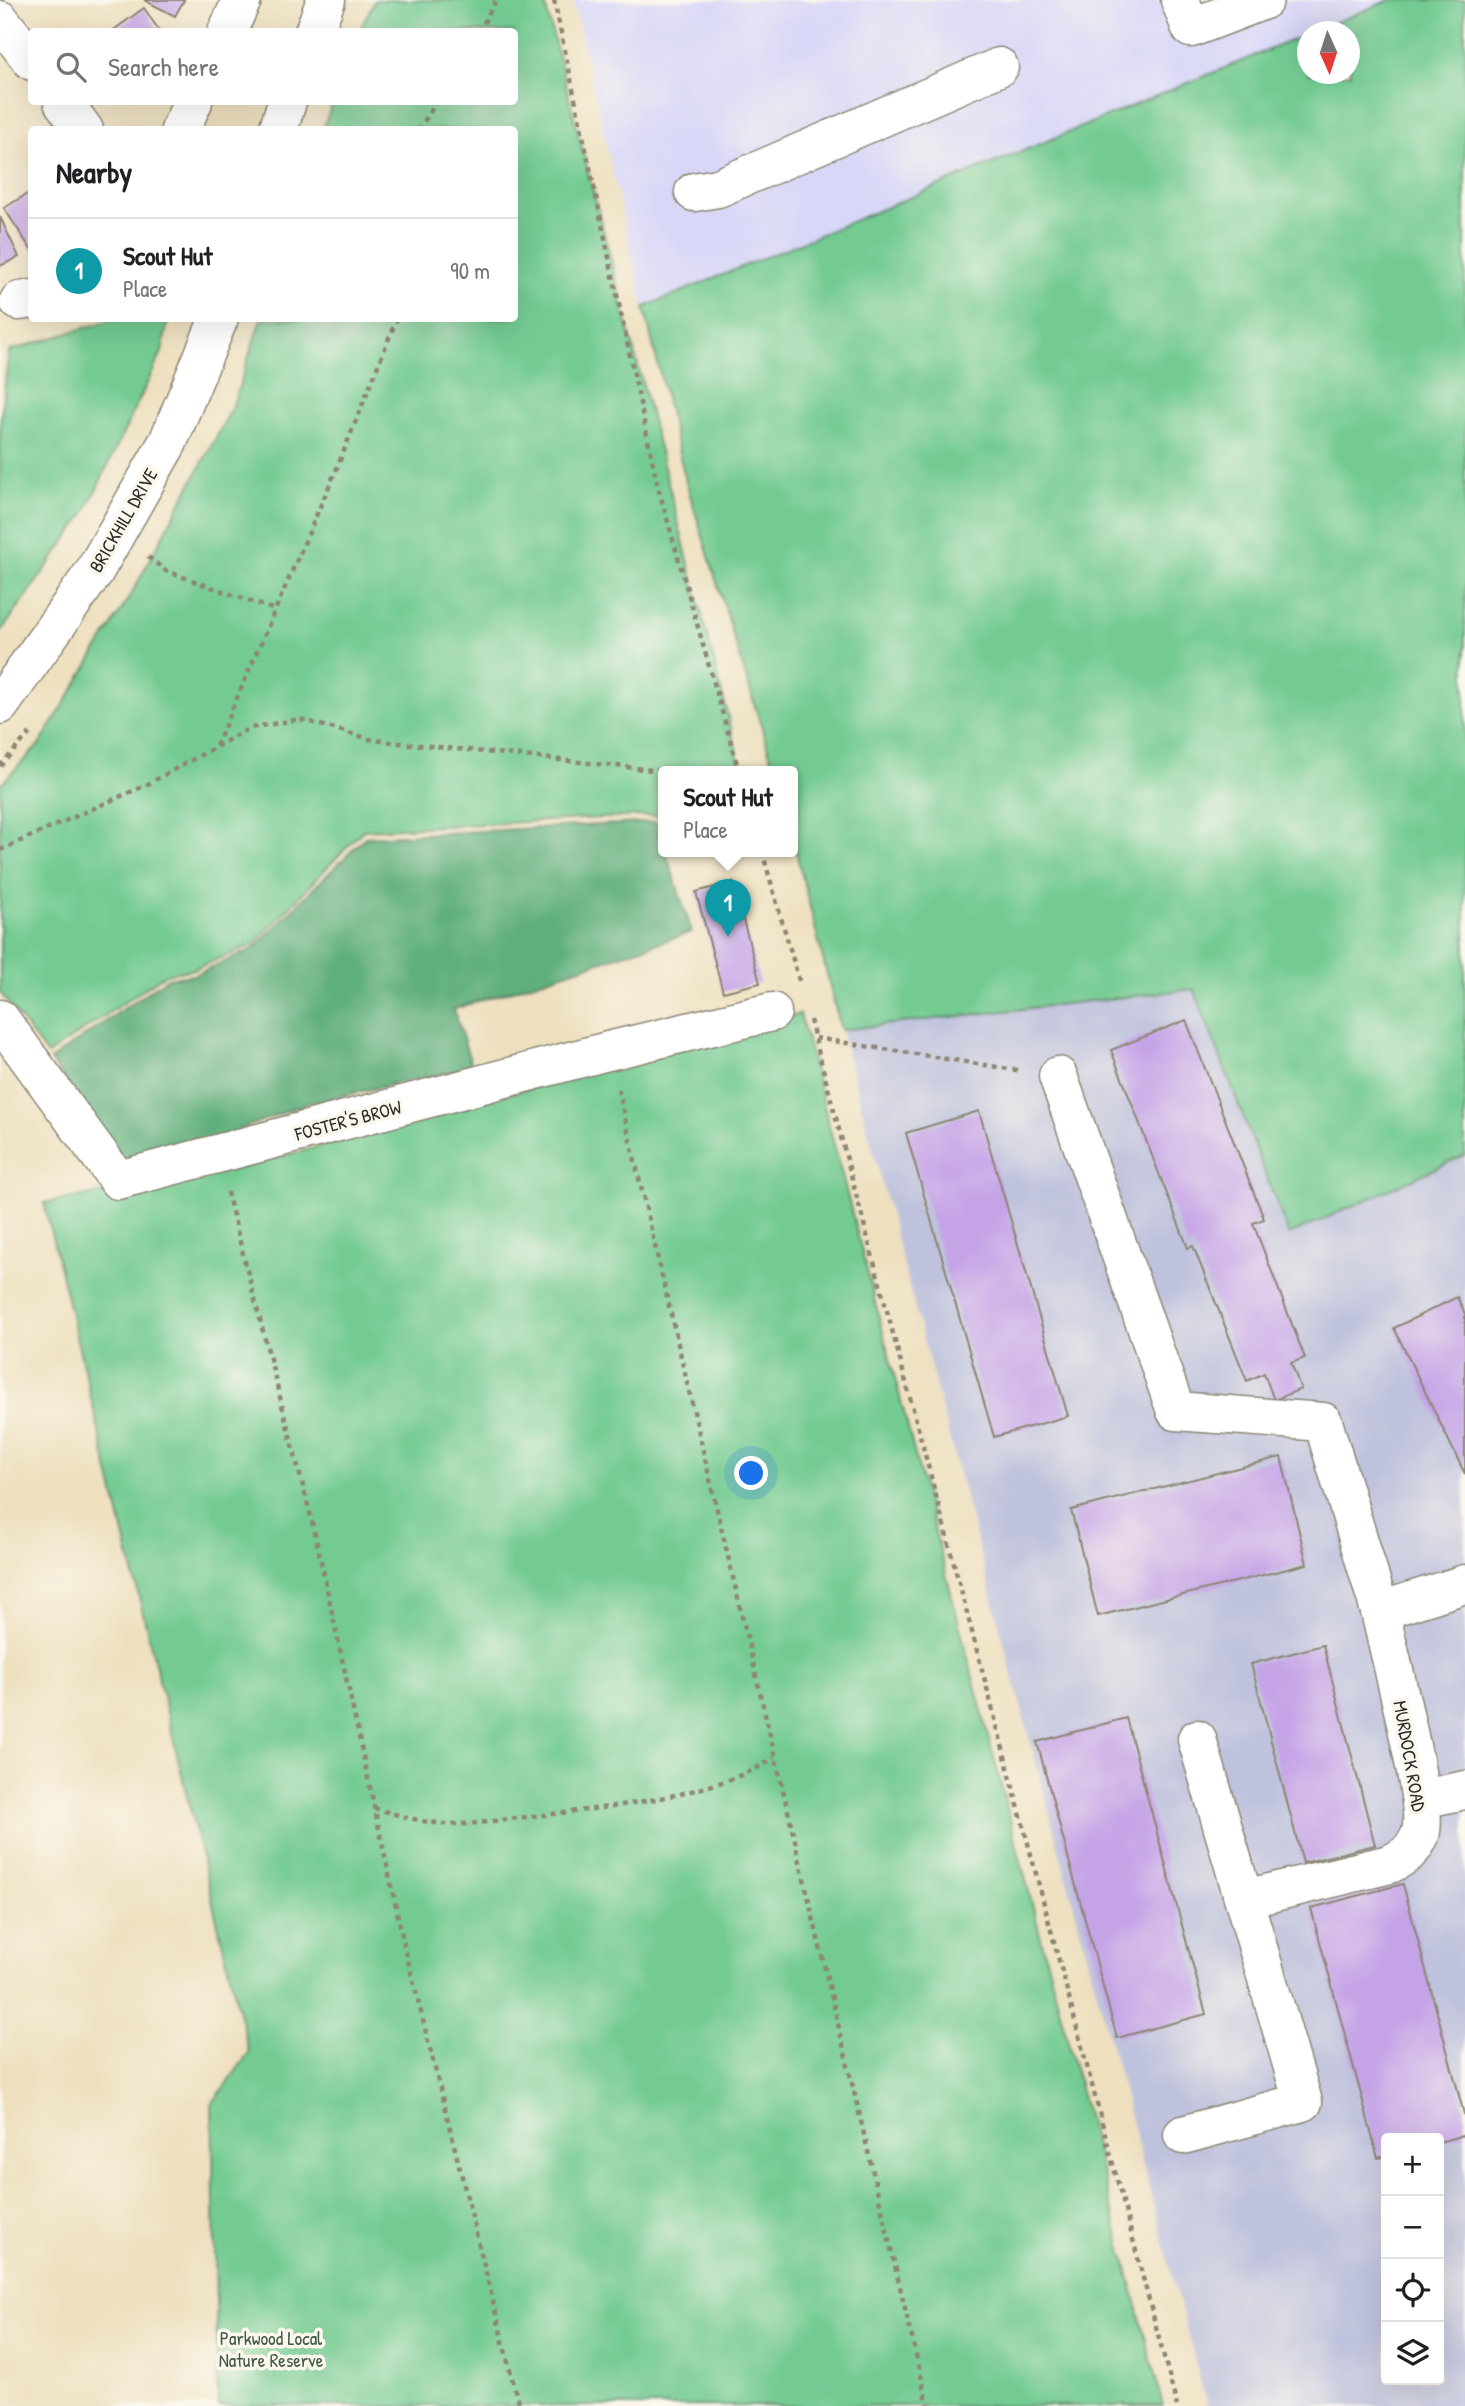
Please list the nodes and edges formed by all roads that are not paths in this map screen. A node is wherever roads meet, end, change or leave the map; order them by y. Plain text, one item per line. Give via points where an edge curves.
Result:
1 (242, 0) edge
2 (326, 0) edge
3 (1180, 0) edge
4 (1264, 0) edge
5 (0, 20) edge
6 (229, 28) edge
7 (316, 28) edge
8 (28, 56) edge
9 (999, 67) dead end
10 (65, 105) edge
11 (192, 105) edge
12 (286, 105) edge
13 (82, 126) edge
14 (182, 126) edge
15 (279, 126) edge
16 (694, 192) dead end
17 (217, 322) edge
18 (0, 705) edge
19 (772, 1012) dead end
20 (0, 1019) edge
21 (1058, 1076) road end
22 (1465, 1584) edge
23 (1380, 1611) junction
24 (1197, 1739) dead end
25 (1465, 1790) edge
26 (1422, 1799) junction
27 (1245, 1899) junction
28 (1183, 2135) dead end

1 - 6 street
2 - 7 street
3 - 4 street via 1191,28
5 - 8 street
9 - 16 street via 718,188
10 - 13 street
11 - 14 street
12 - 15 street
17 - 18 street, BRICKHILL DRIVE via 168,442 94,572
19 - 20 street, FOSTER'S BROW via 118,1180
21 - 23 street, MURDOCK ROAD via 1176,1410 1323,1422
22 - 23 street
23 - 26 street, MURDOCK ROAD
24 - 27 street
25 - 26 street
26 - 27 street, MURDOCK ROAD via 1421,1834 1408,1855 1390,1864
27 - 28 street via 1303,2102

